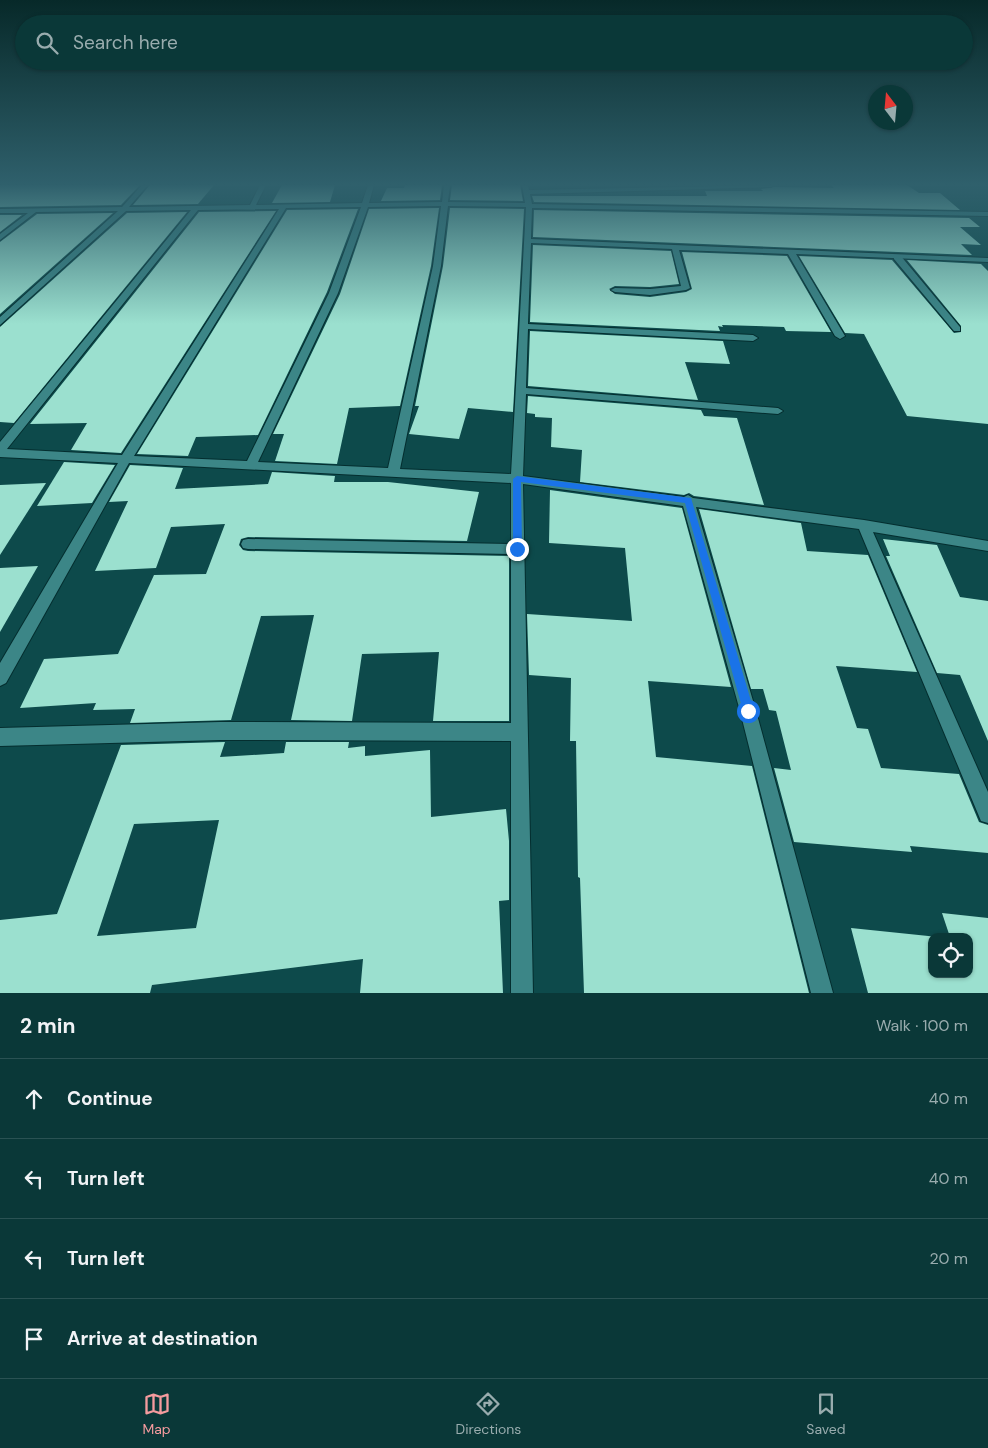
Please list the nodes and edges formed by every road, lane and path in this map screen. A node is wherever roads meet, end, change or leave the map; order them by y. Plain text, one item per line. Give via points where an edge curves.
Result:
1 (99, 231) edge
2 (177, 231) edge
3 (268, 231) edge
4 (356, 231) edge
5 (442, 231) edge
6 (528, 231) edge
7 (527, 241) junction
8 (675, 247) junction
9 (791, 253) junction
10 (897, 257) junction
11 (988, 260) edge
12 (615, 290) dead end
13 (0, 322) edge
14 (523, 326) junction
15 (956, 330) dead end
16 (840, 336) dead end
17 (753, 338) dead end
18 (521, 390) junction
19 (778, 411) dead end
20 (0, 451) edge
21 (126, 459) junction
22 (251, 465) junction
23 (393, 473) junction
24 (517, 479) junction
25 (688, 500) junction
26 (864, 525) junction
27 (248, 544) dead end
28 (988, 546) edge
29 (517, 549) junction
30 (0, 678) edge
31 (519, 732) junction
32 (0, 737) edge
33 (988, 814) edge
34 (522, 993) edge
35 (822, 993) edge

1 - 13 street
2 - 20 street
3 - 21 street
4 - 22 street via 331,297
5 - 23 street via 438,266
6 - 7 street
7 - 8 street
7 - 14 street
8 - 9 street
8 - 12 street via 686,288 650,292
9 - 10 street
9 - 16 street
10 - 11 street
10 - 15 street
14 - 17 street
14 - 18 street
18 - 19 street
18 - 24 street
20 - 21 street
21 - 22 street
21 - 30 street
22 - 23 street
23 - 24 street
24 - 25 street
24 - 29 street
25 - 26 street
25 - 35 street via 748,711
26 - 28 street
26 - 33 street
27 - 29 street
29 - 31 street
31 - 32 street via 220,731
31 - 34 street

